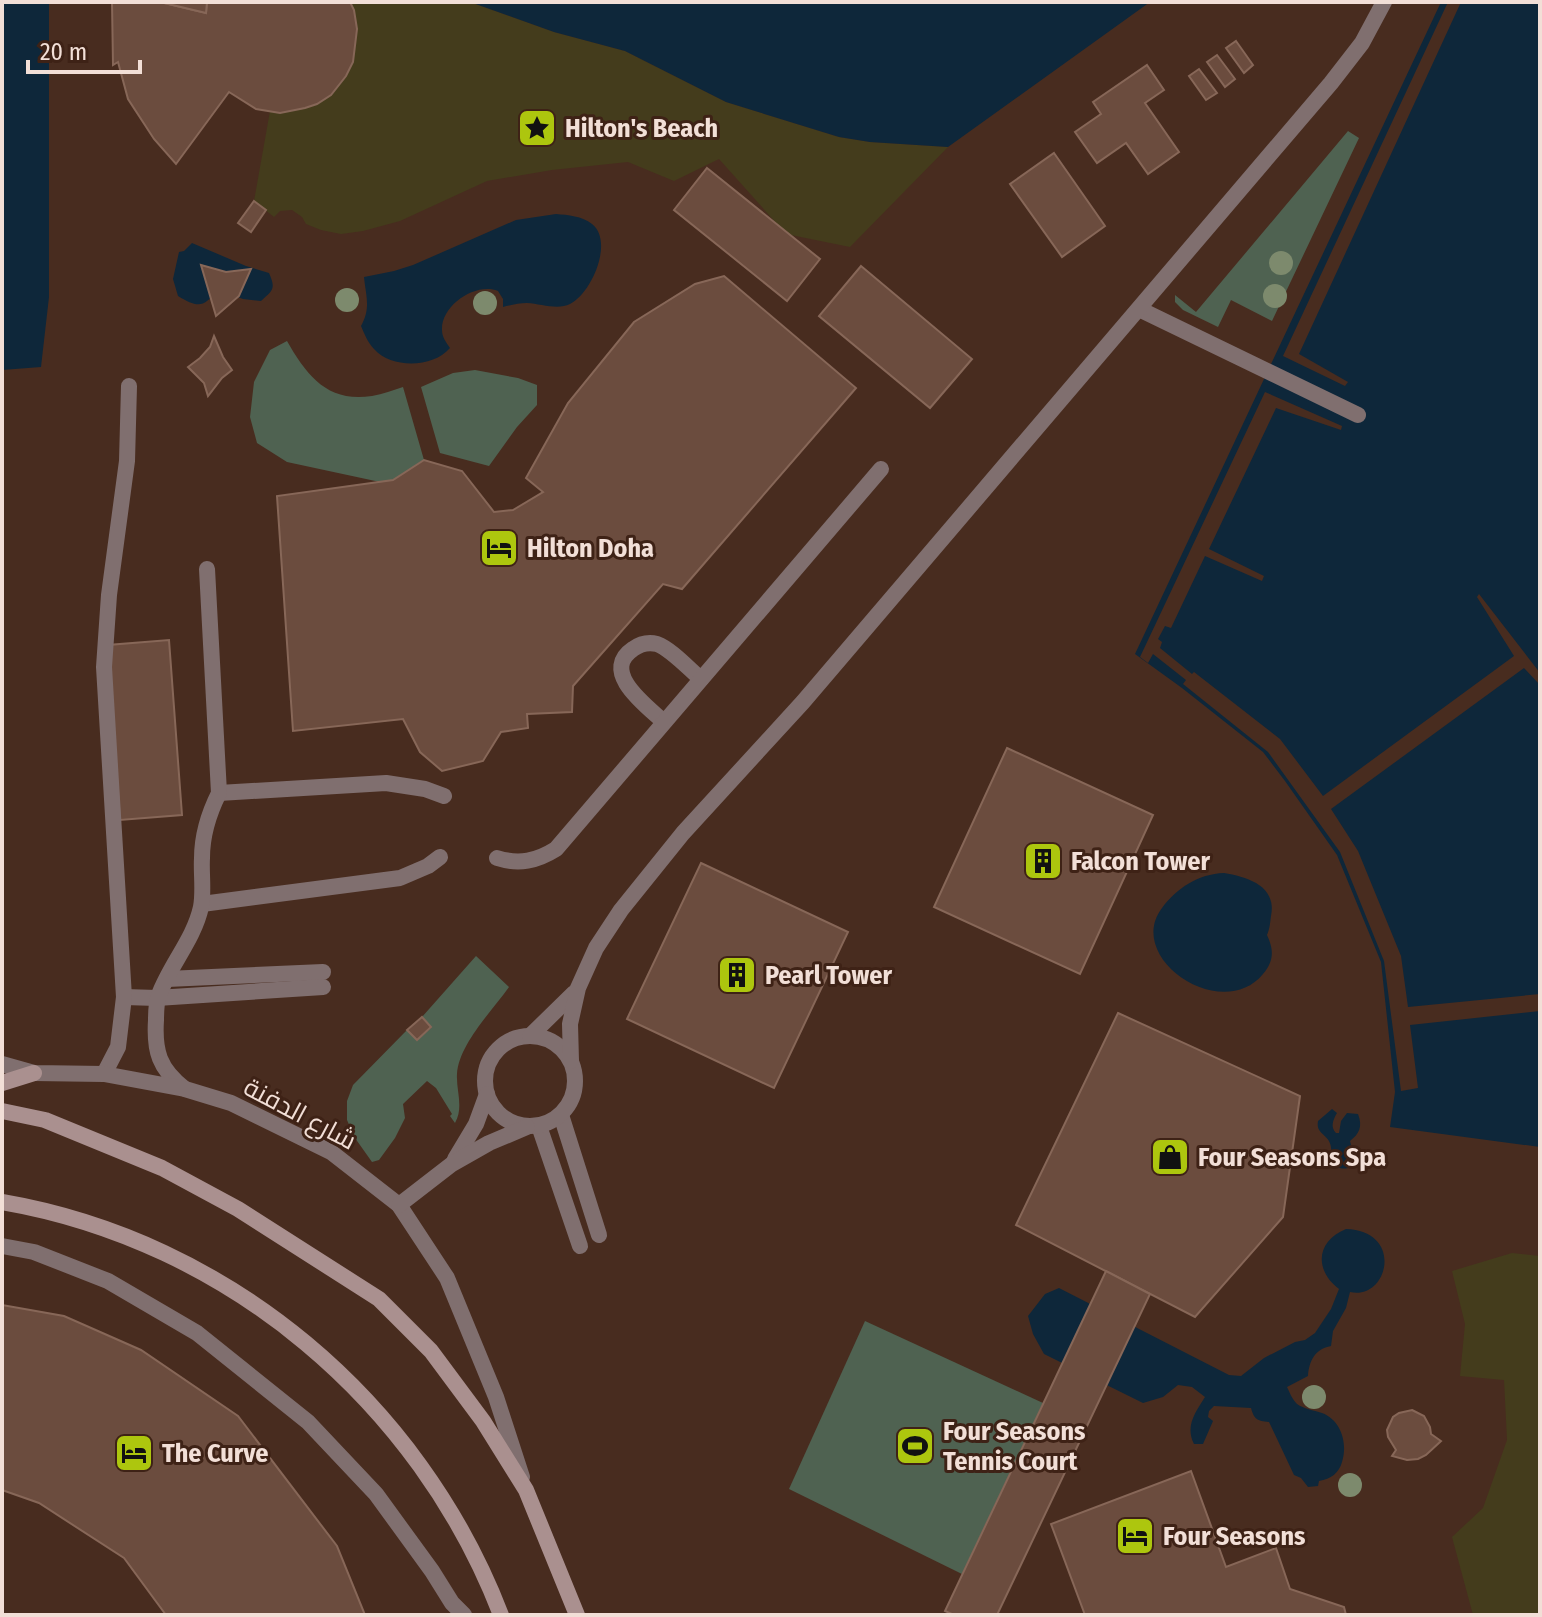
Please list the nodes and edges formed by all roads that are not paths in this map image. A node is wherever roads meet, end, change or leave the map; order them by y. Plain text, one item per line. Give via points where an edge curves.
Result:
1 (1384, 2) edge
2 (1139, 309) junction
3 (129, 386) dead end
4 (1358, 415) dead end
5 (881, 469) dead end
6 (207, 569) dead end
7 (701, 679) junction
8 (664, 722) junction
9 (219, 793) junction
10 (444, 796) dead end
11 (440, 857) dead end
12 (497, 858) dead end
13 (202, 904) junction
14 (167, 979) junction
15 (578, 988) junction
16 (124, 997) junction
17 (157, 998) junction
18 (530, 1036) junction
19 (571, 1061) junction
20 (2, 1064) edge
21 (34, 1073) junction
22 (104, 1074) junction
23 (2, 1083) edge
24 (185, 1089) junction
25 (487, 1094) junction
26 (2, 1111) edge
27 (561, 1115) junction
28 (534, 1126) junction
29 (452, 1164) junction
30 (2, 1202) edge
31 (399, 1205) junction
32 (599, 1235) dead end
33 (2, 1246) edge
34 (580, 1246) dead end
35 (526, 1490) junction
36 (464, 1615) edge
37 (501, 1615) edge
38 (577, 1615) edge

1 - 2 street via 1362,43 1331,83
2 - 4 street
2 - 15 street via 803,702 683,833 621,910
3 - 16 street via 127,461 104,667
5 - 7 street
6 - 9 street
7 - 8 street
7 - 8 street via 657,644 628,652 624,681
8 - 12 street via 556,849 522,862
9 - 10 street via 386,783
9 - 13 street via 203,840
11 - 13 street via 400,878
13 - 14 street
14 - 17 street
14 - 17 street via 323,980
15 - 18 street
15 - 19 street via 570,1024
16 - 17 street
16 - 22 street via 118,1047
17 - 24 street via 158,1056
18 - 19 street via 558,1045
18 - 25 street via 498,1049 486,1070
19 - 27 street via 574,1093
20 - 21 street, شارع الدفنة
21 - 22 street, شارع الدفنة
21 - 23 main road
22 - 24 street, شارع الدفنة
24 - 31 street, شارع الدفنة via 231,1103 331,1152
25 - 28 street via 502,1117 519,1126
25 - 29 street
26 - 35 main road, شارع الدفنة via 45,1120 162,1168 238,1209 379,1299 431,1351
27 - 28 street
27 - 32 street
28 - 29 street
28 - 34 street
29 - 31 street
30 - 37 main road via 74,1218 169,1255 299,1337 373,1407 436,1487 486,1576
31 - 35 street, شارع الدفنة via 447,1278 496,1397
33 - 36 street via 34,1252 108,1281 197,1333 308,1422 376,1494
35 - 38 main road, شارع الدفنة

